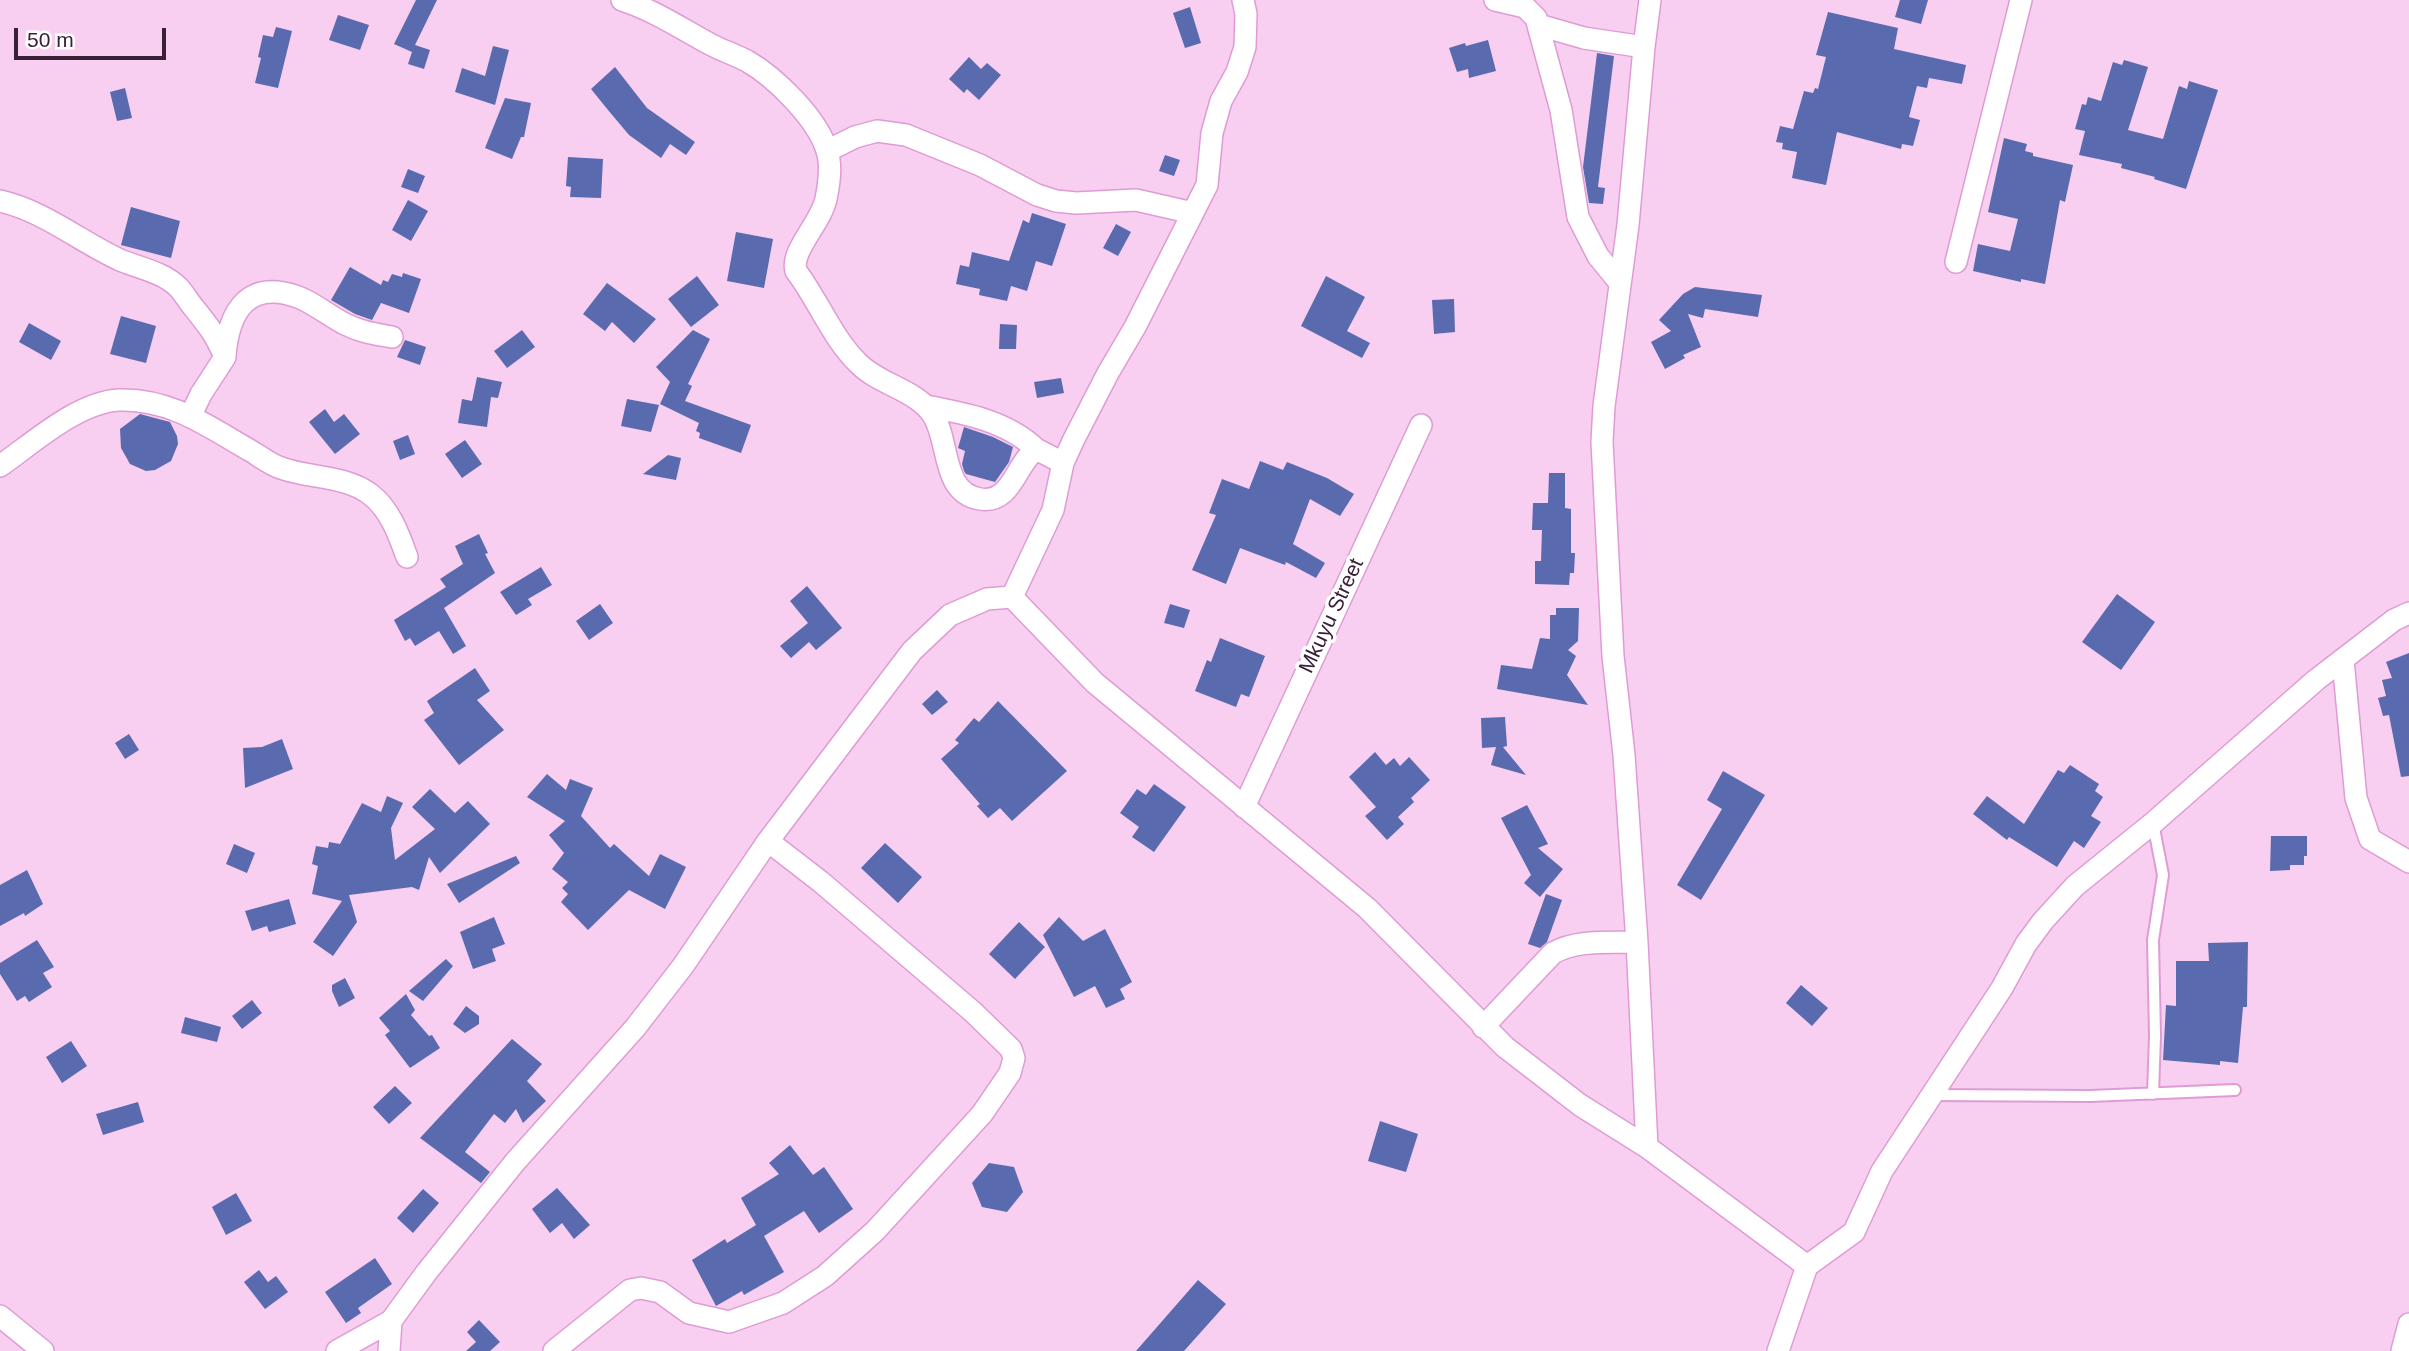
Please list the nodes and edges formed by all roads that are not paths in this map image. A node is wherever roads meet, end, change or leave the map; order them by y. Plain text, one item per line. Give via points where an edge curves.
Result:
1 (622, 0) edge
2 (1243, 0) edge
3 (1495, 0) edge
4 (1650, 0) edge
5 (2021, 0) edge
6 (1539, 25) junction
7 (1644, 47) junction
8 (827, 151) junction
9 (0, 201) edge
10 (1193, 213) junction
11 (1956, 262) dead end
12 (1620, 283) junction
13 (392, 337) dead end
14 (225, 357) junction
15 (926, 406) junction
16 (191, 415) junction
17 (1421, 425) dead end
18 (1036, 449) junction
19 (1063, 463) junction
20 (0, 466) edge
21 (407, 557) dead end
22 (1012, 597) junction
23 (2409, 613) edge
24 (2343, 660) junction
25 (1244, 807) junction
26 (2153, 823) junction
27 (768, 841) junction
28 (2409, 862) edge
29 (1637, 942) junction
30 (1483, 1027) junction
31 (2235, 1090) dead end
32 (2152, 1094) junction
33 (1933, 1095) junction
34 (1647, 1147) junction
35 (1807, 1266) junction
36 (0, 1316) edge
37 (391, 1321) junction
38 (2409, 1324) edge
39 (43, 1351) edge
40 (337, 1351) edge
41 (389, 1351) edge
42 (554, 1351) edge
43 (1778, 1351) edge
44 (2402, 1351) edge

1 - 8 street via 645,8 768,76 793,98
2 - 10 street via 1245,47 1221,101 1212,133 1207,185
3 - 6 street via 1530,9
4 - 7 street
5 - 11 street
6 - 7 street
6 - 12 street via 1561,110 1578,217 1598,256
7 - 12 street
8 - 10 street via 877,131 905,135 1056,201 1136,200
8 - 15 street via 830,167 825,202 795,257 796,271 848,354 861,367
9 - 14 street via 40,215 177,286 213,330
10 - 19 street
12 - 29 street via 1602,442 1613,656
13 - 14 street via 345,324 300,298 278,292 258,294 233,315
14 - 16 street
15 - 18 street via 991,423
15 - 18 street via 938,425 953,477 971,497 995,499 1005,494
16 - 20 street via 152,402 118,400 84,408
16 - 21 street via 280,468 336,479 366,491 378,500 397,530
17 - 25 street, Mkuyu Street
18 - 19 street
19 - 22 street via 1054,510
22 - 25 street via 1094,684
22 - 27 street via 987,599 950,615 912,651
23 - 24 street
24 - 26 street
24 - 28 street via 2356,798 2370,839
25 - 30 street via 1367,908
26 - 32 lane via 2164,875 2153,940
26 - 33 street via 2075,886 2043,920
27 - 37 street via 635,1028 515,1162
27 - 42 street via 1012,1049 1010,1073 982,1114 875,1231 825,1276 783,1303 729,1322 689,1312 660,1293 630,1290
29 - 30 street via 1576,944 1553,953
29 - 34 street
30 - 34 street via 1528,1067
31 - 32 lane
32 - 33 lane
33 - 35 street via 1882,1171 1854,1232
34 - 35 street
35 - 43 street
36 - 39 street
37 - 40 street
37 - 41 street
38 - 44 street

